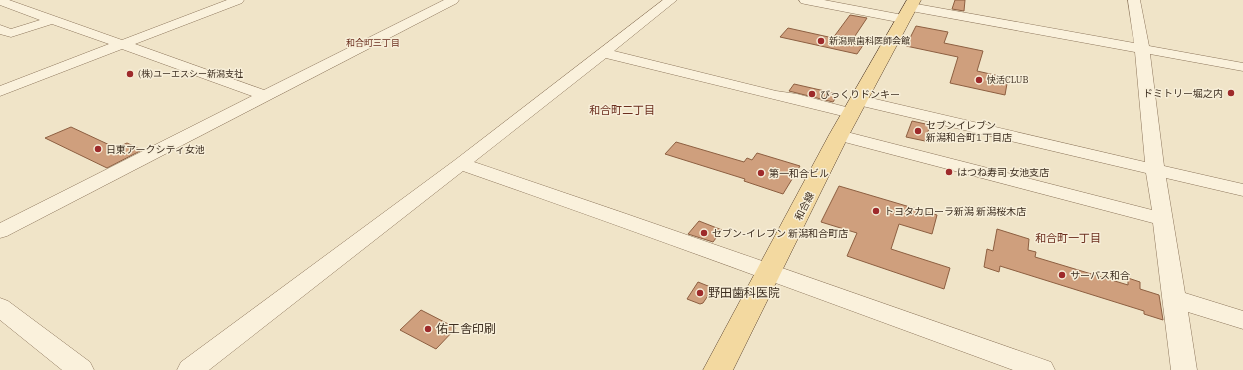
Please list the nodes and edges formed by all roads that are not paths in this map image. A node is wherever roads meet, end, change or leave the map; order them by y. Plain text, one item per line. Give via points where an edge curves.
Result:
1 (21, 0) edge
2 (238, 0) edge
3 (454, 0) edge
4 (671, 0) edge
5 (805, 0) edge
6 (1134, 0) edge
7 (3, 4) edge
8 (909, 8) edge
9 (31, 12) junction
10 (52, 20) junction
11 (0, 23) edge
12 (0, 29) edge
13 (120, 45) junction
14 (1142, 48) junction
15 (604, 53) junction
16 (1243, 66) edge
17 (0, 91) edge
18 (267, 96) junction
19 (855, 107) junction
20 (839, 135) junction
21 (461, 164) junction
22 (1154, 169) junction
23 (1243, 190) edge
24 (1163, 219) junction
25 (0, 231) edge
26 (770, 272) junction
27 (1175, 299) junction
28 (0, 308) edge
29 (1243, 320) edge
30 (81, 370) edge
31 (190, 370) edge
32 (718, 370) edge
33 (1042, 370) edge
34 (1184, 370) edge

1 - 7 street
2 - 13 street
3 - 18 street
4 - 15 street
5 - 8 street
6 - 14 street
7 - 9 street
8 - 14 street
8 - 19 main road, 和合線
9 - 10 street
9 - 11 street
10 - 12 street via 11,33
10 - 13 street
13 - 17 street
13 - 18 street
14 - 16 street
14 - 22 street
15 - 19 street via 776,96
15 - 21 street
18 - 25 street
19 - 20 main road, 和合線
19 - 22 street
20 - 24 street
20 - 26 main road, 和合線
21 - 26 street
21 - 31 street
22 - 23 street
22 - 24 street
24 - 27 street
26 - 32 main road, 和合線
26 - 33 street
27 - 29 street
27 - 34 street
28 - 30 street

